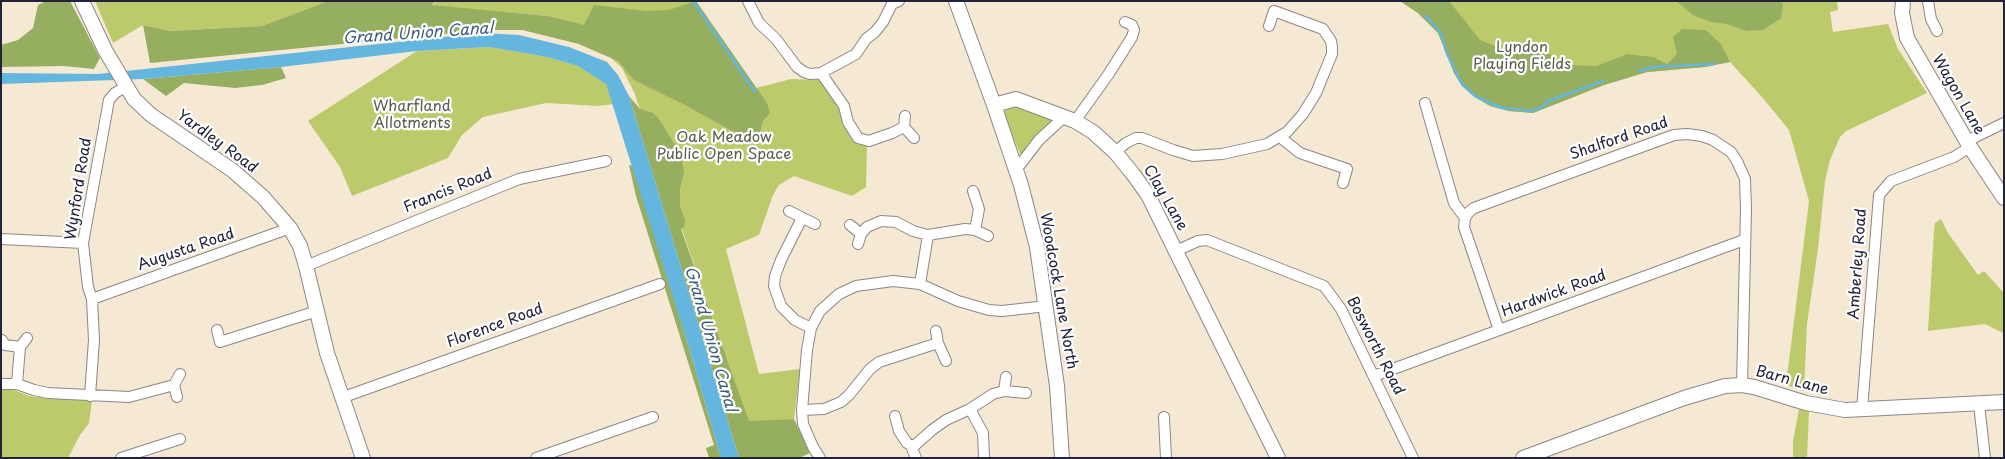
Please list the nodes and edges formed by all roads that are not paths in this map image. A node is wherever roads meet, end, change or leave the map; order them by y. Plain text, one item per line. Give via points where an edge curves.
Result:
1 (82, 1) edge
2 (748, 1) edge
3 (956, 1) edge
4 (1903, 1) edge
5 (1928, 1) edge
6 (893, 2) edge
7 (1125, 22) dead end
8 (1269, 26) dead end
9 (1937, 31) dead end
10 (821, 73) junction
11 (126, 85) junction
12 (1426, 103) dead end
13 (994, 104) junction
14 (1070, 119) junction
15 (2004, 123) edge
16 (1280, 137) junction
17 (914, 138) dead end
18 (1968, 144) junction
19 (1115, 152) junction
20 (606, 161) dead end
21 (1016, 170) junction
22 (1343, 183) dead end
23 (973, 192) dead end
24 (2004, 198) edge
25 (789, 211) dead end
26 (802, 218) junction
27 (1465, 218) junction
28 (815, 224) dead end
29 (850, 225) dead end
30 (290, 228) junction
31 (975, 230) junction
32 (861, 234) junction
33 (928, 235) junction
34 (988, 236) dead end
35 (1, 239) edge
36 (1744, 240) junction
37 (84, 243) junction
38 (858, 244) dead end
39 (1176, 251) junction
40 (306, 266) junction
41 (660, 284) dead end
42 (920, 284) junction
43 (92, 299) junction
44 (1047, 306) junction
45 (317, 311) junction
46 (811, 328) junction
47 (217, 330) dead end
48 (1499, 330) junction
49 (936, 331) dead end
50 (27, 338) dead end
51 (2, 340) edge
52 (938, 343) junction
53 (20, 347) junction
54 (946, 361) dead end
55 (180, 374) dead end
56 (1374, 376) junction
57 (1006, 377) dead end
58 (1, 384) edge
59 (17, 384) junction
60 (1742, 385) junction
61 (174, 386) junction
62 (1004, 391) junction
63 (1026, 393) dead end
64 (90, 396) junction
65 (177, 397) dead end
66 (341, 398) junction
67 (2004, 402) edge
68 (1979, 404) junction
69 (970, 409) junction
70 (802, 410) junction
71 (1862, 410) junction
72 (895, 416) dead end
73 (653, 417) dead end
74 (1164, 417) dead end
75 (180, 439) dead end
76 (911, 446) junction
77 (121, 458) edge
78 (363, 458) edge
79 (536, 458) edge
80 (820, 458) edge
81 (916, 458) edge
82 (984, 458) edge
83 (1062, 458) edge
84 (1166, 458) edge
85 (1278, 458) edge
86 (1413, 458) edge
87 (1524, 458) edge
88 (1985, 458) edge

1 - 11 street, Yardley Road
2 - 10 street via 759,23 797,67 804,72
3 - 13 street
4 - 18 street, Wagon Lane via 1902,13 1908,38
5 - 9 street
6 - 10 street via 883,22 856,54
7 - 14 street via 1132,25 1132,37 1108,75
8 - 16 street via 1274,12 1323,29 1332,47 1316,93 1304,114
10 - 17 street via 844,106 848,122 858,138 875,140 905,122
11 - 30 street, Yardley Road via 150,115 232,170 263,197
11 - 37 street, Wynford Road via 109,100
12 - 27 street via 1454,203
13 - 14 street, Clay Lane via 1016,99
13 - 21 street, Woodcock Lane North
14 - 19 street, Clay Lane via 1092,132
14 - 21 street via 1039,140
15 - 18 street, Amberley Road
16 - 19 street via 1247,150 1204,156 1193,156 1136,138
16 - 22 street via 1300,153 1347,169
18 - 24 street, Wagon Lane
18 - 71 street, Amberley Road via 1954,157 1891,181 1878,196
19 - 39 street, Clay Lane via 1148,196
20 - 40 street, Francis Road via 518,179
21 - 44 street, Woodcock Lane North via 1037,247
23 - 31 street via 979,209
25 - 26 street
26 - 28 street
26 - 46 street via 781,260 774,286 781,306 795,320
27 - 36 street, Shalford Road via 1474,208 1665,138 1687,134 1725,146 1737,160 1745,179
27 - 48 street via 1464,226
29 - 32 street
30 - 40 street, Yardley Road
30 - 43 street, Augusta Road
31 - 33 street
31 - 34 street
32 - 33 street via 867,227 887,221
32 - 38 street
33 - 42 street
35 - 37 street
36 - 48 street, Hardwick Road
36 - 60 street, Shalford Road
37 - 43 street, Wynford Road
39 - 56 street, Bosworth Road via 1207,240 1324,286 1341,309
39 - 85 street, Clay Lane
40 - 45 street, Yardley Road
41 - 66 street, Florence Road
42 - 44 street via 958,301 989,310
42 - 46 street via 893,281 856,286 828,302
43 - 64 street, Wynford Road via 94,340
44 - 83 street, Woodcock Lane North
45 - 47 street via 220,342
45 - 66 street, Yardley Road
46 - 70 street
48 - 56 street, Hardwick Road
49 - 52 street
50 - 53 street
51 - 53 street via 4,345
52 - 54 street
52 - 70 street via 879,362 850,395 834,406
53 - 59 street
55 - 61 street
56 - 86 street, Bosworth Road
57 - 62 street
58 - 59 street
59 - 64 street via 48,393
60 - 71 street, Barn Lane via 1830,408
60 - 87 street, Barn Lane via 1700,393
61 - 64 street via 138,396
61 - 65 street
62 - 63 street
62 - 69 street
66 - 78 street, Yardley Road
67 - 68 street, Barn Lane
68 - 71 street, Barn Lane
68 - 88 street
69 - 76 street via 946,420
69 - 82 street via 983,433
70 - 80 street via 803,424
72 - 76 street via 899,431
73 - 79 street
74 - 84 street
75 - 77 street
76 - 81 street

